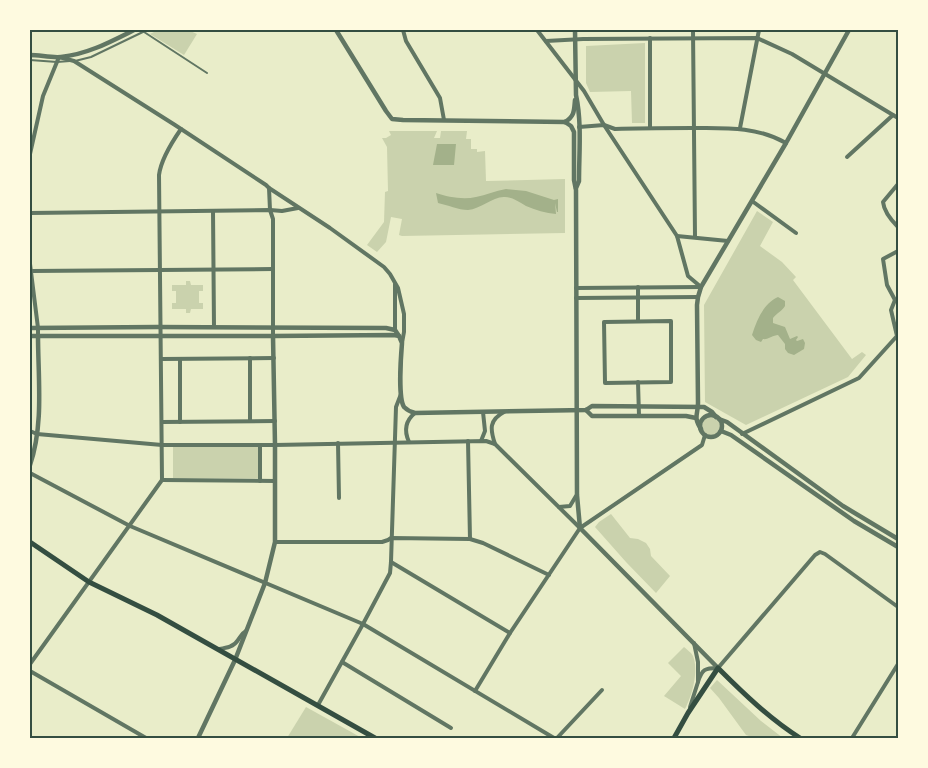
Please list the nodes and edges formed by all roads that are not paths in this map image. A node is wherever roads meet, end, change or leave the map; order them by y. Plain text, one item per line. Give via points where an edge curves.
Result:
1 (134, 30) edge
2 (147, 30) edge
3 (336, 30) edge
4 (403, 30) edge
5 (537, 30) edge
6 (576, 30) edge
7 (693, 30) edge
8 (760, 30) edge
9 (849, 30) edge
10 (142, 31) edge
11 (650, 38) junction
12 (693, 38) junction
13 (758, 38) junction
14 (576, 39) junction
15 (546, 41) junction
16 (30, 55) edge
17 (30, 60) edge
18 (58, 60) junction
19 (74, 61) junction
20 (207, 73) dead end
21 (825, 74) junction
22 (576, 80) junction
23 (576, 96) junction
24 (892, 115) junction
25 (898, 118) edge
26 (444, 120) junction
27 (565, 122) junction
28 (604, 125) junction
29 (579, 127) junction
30 (181, 128) junction
31 (650, 128) junction
32 (694, 128) junction
33 (740, 128) junction
34 (786, 143) junction
35 (30, 154) edge
36 (847, 157) dead end
37 (898, 184) edge
38 (269, 188) junction
39 (576, 190) junction
40 (752, 202) junction
41 (298, 208) junction
42 (270, 210) junction
43 (159, 211) junction
44 (214, 211) junction
45 (30, 213) edge
46 (898, 227) edge
47 (796, 232) dead end
48 (677, 236) junction
49 (695, 237) junction
50 (728, 241) junction
51 (898, 250) edge
52 (30, 264) edge
53 (274, 269) junction
54 (160, 270) junction
55 (214, 270) junction
56 (31, 271) edge
57 (688, 276) junction
58 (395, 284) junction
59 (686, 287) junction
60 (701, 287) junction
61 (576, 288) junction
62 (612, 288) junction
63 (638, 288) junction
64 (612, 297) junction
65 (638, 297) junction
66 (698, 297) junction
67 (576, 298) junction
68 (896, 299) edge
69 (638, 322) junction
70 (160, 327) junction
71 (214, 327) junction
72 (273, 327) junction
73 (30, 328) edge
74 (38, 328) junction
75 (395, 330) junction
76 (38, 335) junction
77 (30, 336) edge
78 (161, 336) junction
79 (273, 336) junction
80 (399, 336) junction
81 (402, 343) junction
82 (250, 358) junction
83 (274, 358) junction
84 (162, 359) junction
85 (180, 359) junction
86 (638, 382) junction
87 (401, 394) junction
88 (638, 406) junction
89 (698, 407) junction
90 (576, 410) junction
91 (586, 410) junction
92 (483, 412) junction
93 (505, 412) junction
94 (414, 413) junction
95 (639, 416) junction
96 (696, 418) junction
97 (718, 418) junction
98 (250, 421) junction
99 (275, 421) junction
100 (162, 422) junction
101 (180, 422) junction
102 (701, 429) junction
103 (30, 432) edge
104 (721, 432) junction
105 (37, 434) junction
106 (742, 434) junction
107 (705, 435) junction
108 (468, 441) junction
109 (481, 441) junction
110 (409, 442) junction
111 (338, 443) junction
112 (395, 443) junction
113 (496, 444) junction
114 (162, 445) junction
115 (260, 445) junction
116 (275, 445) junction
117 (30, 465) edge
118 (30, 473) edge
119 (162, 480) junction
120 (260, 481) junction
121 (275, 481) junction
122 (577, 495) junction
123 (339, 498) dead end
124 (559, 507) junction
125 (130, 526) junction
126 (580, 528) junction
127 (391, 538) junction
128 (470, 539) junction
129 (898, 539) edge
130 (275, 542) junction
131 (30, 544) edge
132 (898, 547) edge
133 (391, 562) junction
134 (549, 575) junction
135 (89, 582) junction
136 (265, 583) junction
137 (898, 607) edge
138 (363, 624) junction
139 (246, 631) junction
140 (510, 633) junction
141 (694, 643) junction
142 (219, 649) junction
143 (235, 660) junction
144 (342, 662) junction
145 (30, 664) edge
146 (898, 664) edge
147 (718, 668) junction
148 (30, 671) edge
149 (698, 682) junction
150 (602, 690) dead end
151 (475, 691) junction
152 (318, 706) junction
153 (688, 713) junction
154 (451, 728) dead end
155 (145, 738) edge
156 (198, 738) edge
157 (375, 738) edge
158 (556, 738) edge
159 (674, 738) edge
160 (800, 738) edge
161 (852, 738) edge

1 - 18 street via 96,49
2 - 10 lane
3 - 26 street via 392,119
4 - 26 street via 406,41 440,98
5 - 15 street
6 - 14 street
7 - 12 street
8 - 13 street
9 - 21 street
10 - 19 lane via 91,57
10 - 20 lane
11 - 12 street
11 - 14 street
11 - 31 street
12 - 13 street
12 - 32 street
13 - 21 street
13 - 33 street
14 - 15 street
14 - 22 street
15 - 22 street
16 - 18 street
17 - 18 lane
18 - 19 street
18 - 35 street via 43,96
19 - 30 street
21 - 24 street
21 - 34 street
22 - 23 street
22 - 28 street
23 - 27 street via 571,119
23 - 29 street
24 - 25 street
24 - 36 street
26 - 27 street
27 - 39 street via 572,126 574,132
28 - 29 street
28 - 31 street via 615,129
28 - 48 street
29 - 39 street
30 - 38 street
30 - 43 street via 160,168
31 - 32 street
32 - 33 street
32 - 49 street
33 - 34 street via 764,133
34 - 40 street
37 - 46 street via 883,202
38 - 41 street
38 - 42 street
39 - 61 street
40 - 47 street
40 - 50 street
41 - 42 street
41 - 58 street via 384,267
42 - 44 street
42 - 53 street
43 - 44 street
43 - 45 street
43 - 54 street
44 - 55 street
48 - 49 street
48 - 57 street
49 - 50 street
50 - 60 street
51 - 68 street via 883,259 887,285
52 - 56 street
53 - 55 street
53 - 72 street
54 - 55 street
54 - 56 street
54 - 70 street
55 - 71 street
56 - 74 street
57 - 59 street
57 - 60 street
58 - 75 street
58 - 81 street via 404,314
59 - 60 street
59 - 63 street
60 - 66 street
61 - 62 street
61 - 67 street
62 - 63 street
62 - 64 street
63 - 65 street
64 - 65 street
64 - 67 street
65 - 66 street
65 - 69 street
66 - 89 street
67 - 90 street
68 - 106 street via 891,310 897,336 859,378
69 - 86 street via 671,321 671,382
69 - 86 street via 604,322 604,383
70 - 71 street
70 - 74 street
70 - 78 street
71 - 72 street
72 - 75 street
72 - 79 street
73 - 74 street
74 - 76 street
75 - 80 street
76 - 77 street
76 - 78 street
76 - 105 street
78 - 79 street
78 - 84 street
79 - 80 street
79 - 83 street
80 - 81 street
81 - 87 street
82 - 83 street
82 - 85 street
82 - 98 street
83 - 99 street
84 - 85 street
84 - 100 street
85 - 101 street
86 - 88 street
87 - 94 street via 404,407
87 - 112 street via 396,407
88 - 89 street
88 - 91 street via 592,406
88 - 95 street
89 - 96 street
89 - 97 street via 704,407
90 - 91 street
90 - 93 street
90 - 122 street
91 - 95 street via 592,416
92 - 93 street
92 - 94 street
92 - 109 street via 485,431
93 - 113 street via 492,423
94 - 110 street via 406,427
95 - 96 street
96 - 102 street
97 - 102 street via 704,418
97 - 104 street via 722,424
97 - 106 street
98 - 99 street
98 - 101 street
99 - 116 street
100 - 101 street
100 - 114 street
102 - 107 street
103 - 105 street
104 - 107 street via 714,437
104 - 132 street via 731,435 854,521
105 - 114 street
105 - 117 street
106 - 129 street via 843,506
107 - 126 street via 702,445
108 - 109 street
108 - 110 street
108 - 128 street
109 - 113 street
110 - 112 street
111 - 112 street
111 - 116 street
111 - 123 street
112 - 127 street
113 - 124 street
114 - 115 street
114 - 119 street
115 - 116 street
115 - 120 street
116 - 121 street
118 - 125 street
119 - 120 street
119 - 125 street
120 - 121 street
121 - 130 street
122 - 124 street via 570,506
122 - 126 street
124 - 126 street
125 - 135 street
125 - 136 street
126 - 134 street
126 - 141 street
127 - 128 street
127 - 130 street via 382,542
127 - 133 street
128 - 134 street
130 - 136 street
131 - 135 main road
133 - 138 street via 390,573
133 - 140 street
134 - 140 street
135 - 142 main road
135 - 145 street
136 - 138 street
136 - 139 street
137 - 147 street via 820,552 814,555
138 - 144 street
138 - 151 street
139 - 142 street via 232,646
139 - 143 street
140 - 151 street
141 - 147 street
141 - 149 street
142 - 143 main road
143 - 152 main road
143 - 156 street
144 - 152 street
144 - 154 street
146 - 161 street
147 - 149 street via 704,670
147 - 153 main road
147 - 160 main road via 774,720
148 - 155 street
149 - 153 street
150 - 158 street
151 - 158 street
152 - 157 main road
153 - 159 main road

